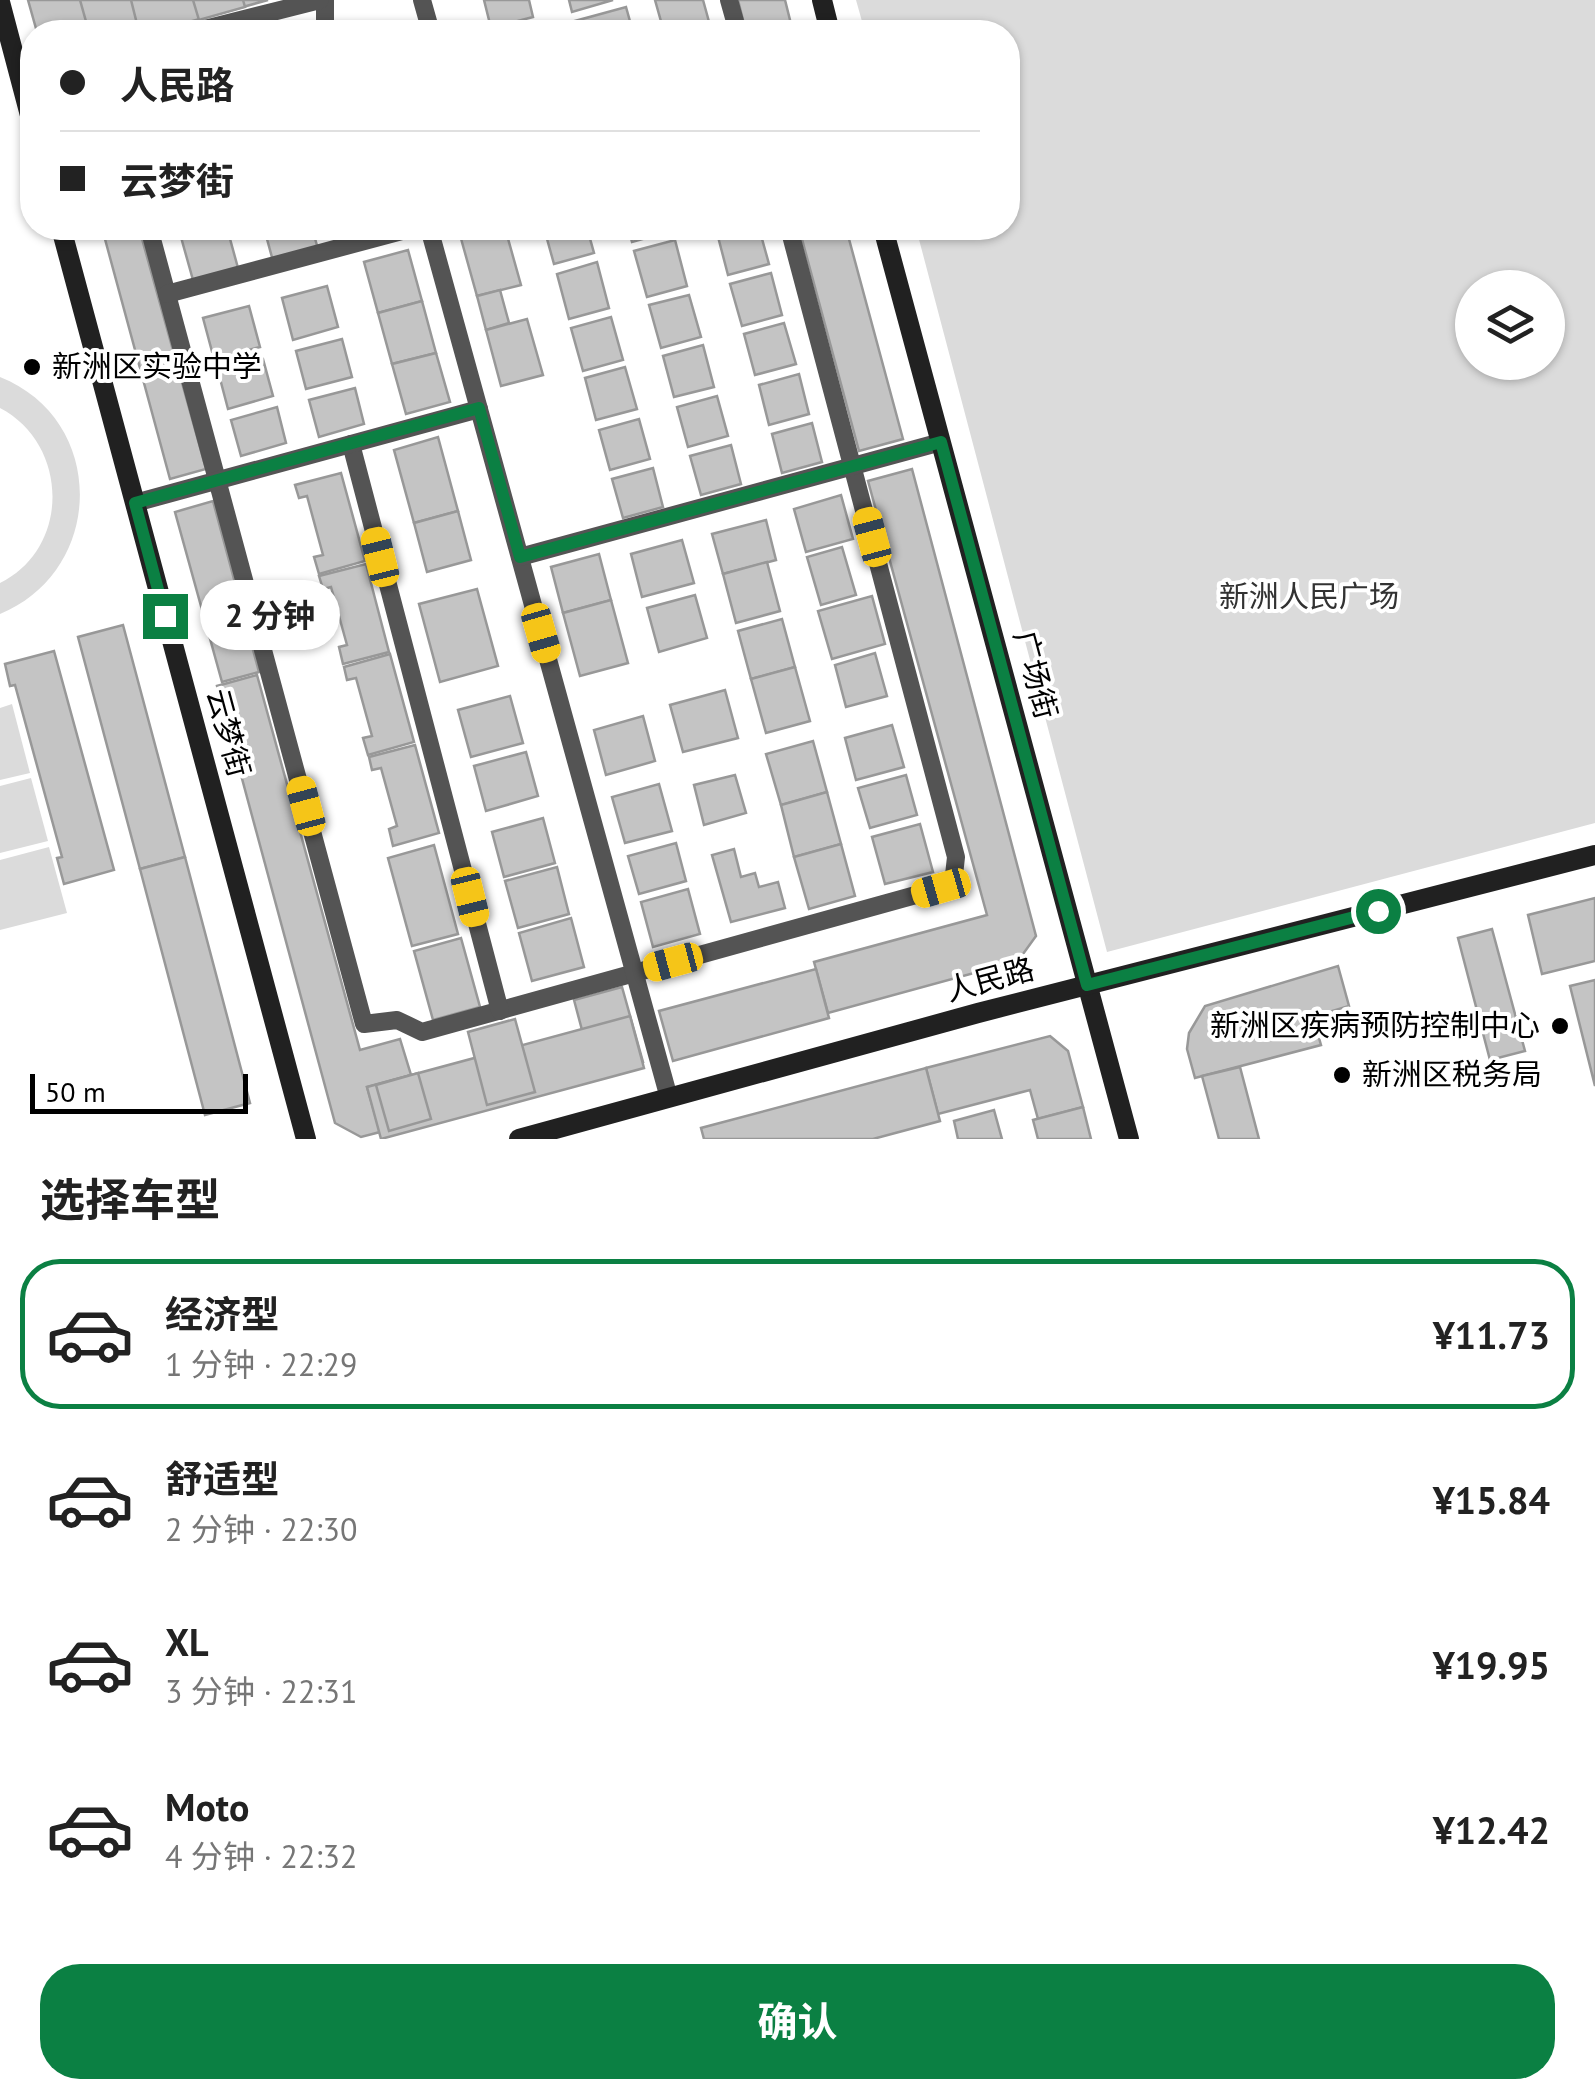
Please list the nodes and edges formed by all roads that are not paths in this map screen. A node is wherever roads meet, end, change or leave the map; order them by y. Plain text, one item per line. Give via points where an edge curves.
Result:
1 (322, 0) edge
2 (0, 2) edge
3 (241, 20) edge
4 (20, 78) edge
5 (64, 240) edge
6 (152, 240) edge
7 (368, 240) edge
8 (433, 240) edge
9 (793, 240) edge
10 (886, 240) edge
11 (167, 294) junction
12 (479, 408) junction
13 (941, 442) junction
14 (351, 444) junction
15 (852, 466) junction
16 (218, 480) junction
17 (135, 503) junction
18 (520, 557) junction
19 (1595, 855) edge
20 (634, 973) junction
21 (1087, 985) junction
22 (500, 1010) junction
23 (669, 1098) junction
24 (306, 1139) edge
25 (519, 1139) edge
26 (1129, 1139) edge

1 - 3 lane
2 - 4 street
5 - 17 street, 云梦街
6 - 11 lane
7 - 11 lane
8 - 12 lane
9 - 15 lane
10 - 13 street, 广场街
11 - 16 lane
12 - 14 lane
12 - 18 lane
13 - 15 lane
13 - 21 street, 广场街
14 - 16 lane
14 - 22 lane
15 - 18 lane
15 - 20 lane via 956,857 954,875 941,888
16 - 17 lane
16 - 22 lane via 364,1024 397,1020 422,1032
17 - 24 street, 云梦街
18 - 20 lane
19 - 21 street, 人民路
20 - 22 lane
20 - 23 lane
21 - 23 street, 人民路
21 - 26 street, 广场街
23 - 25 street, 人民路

